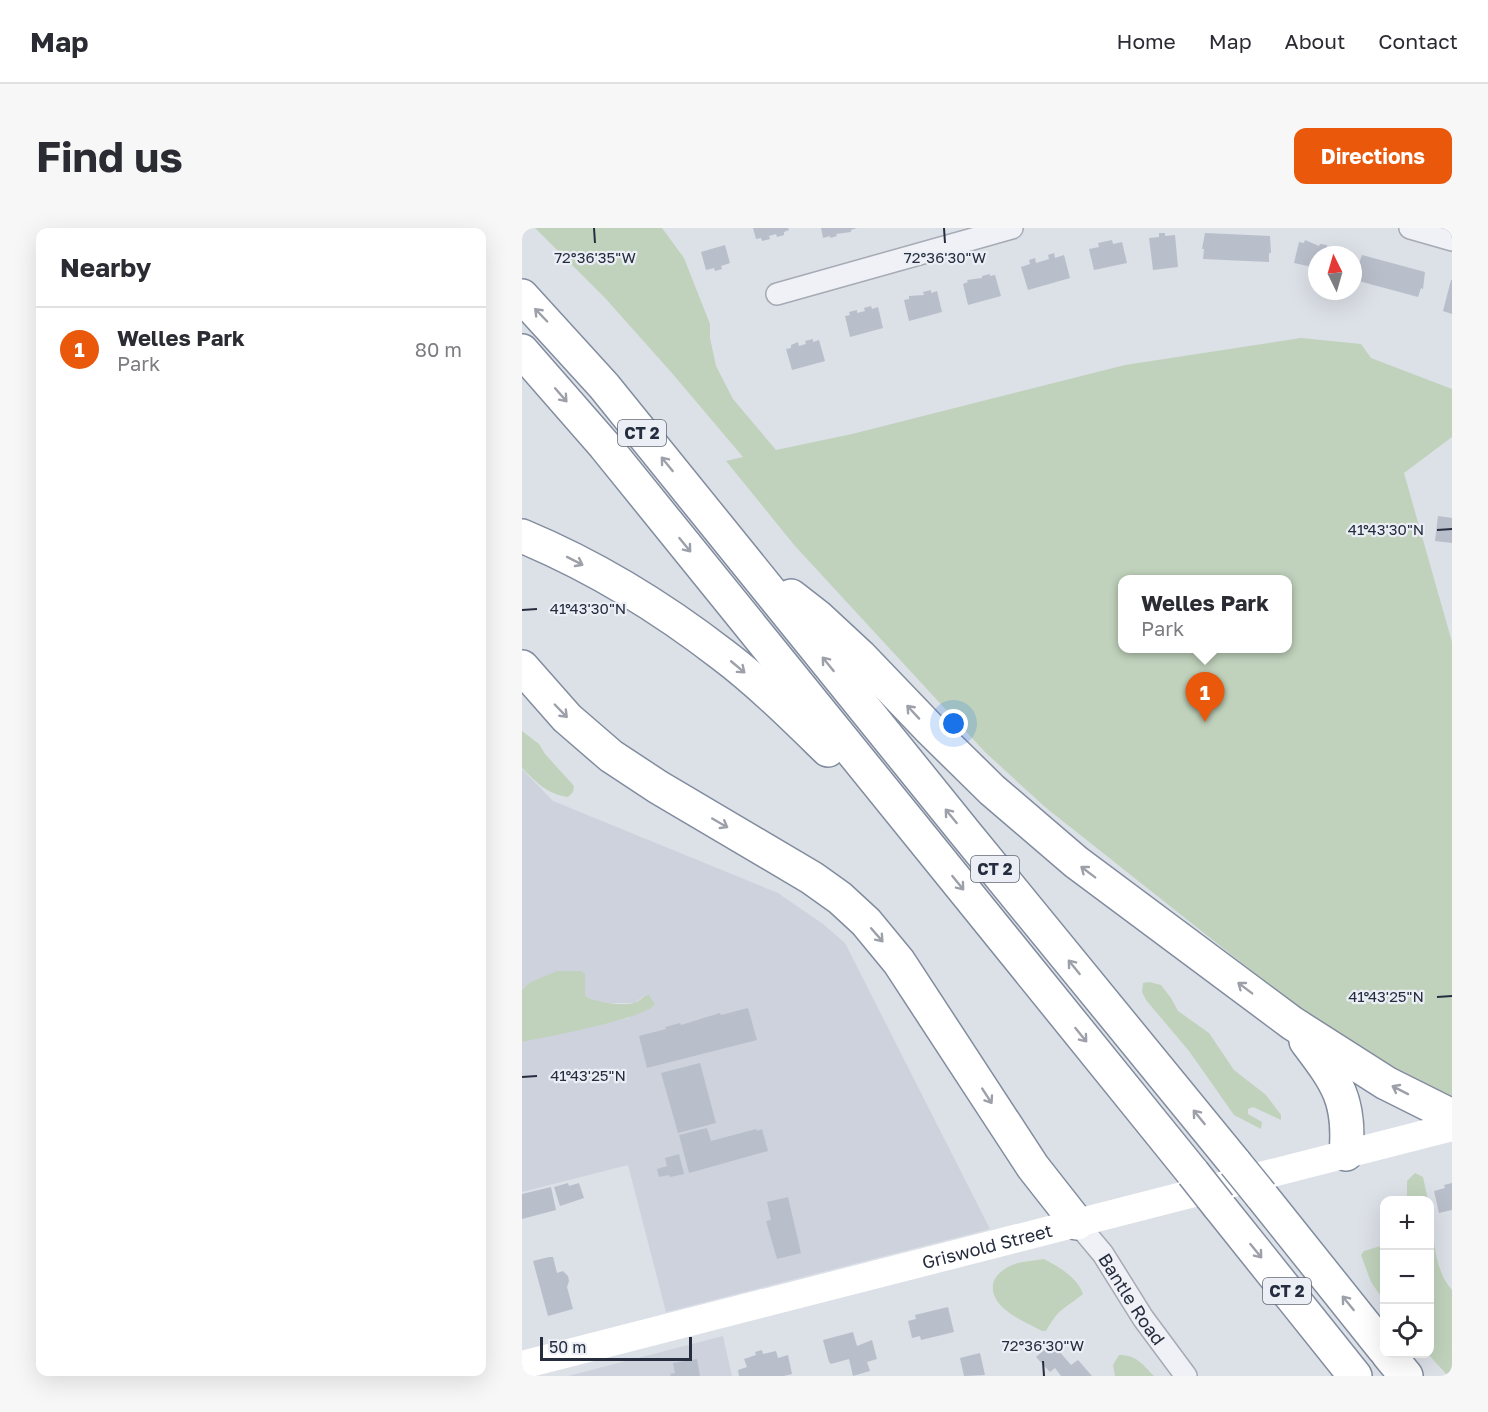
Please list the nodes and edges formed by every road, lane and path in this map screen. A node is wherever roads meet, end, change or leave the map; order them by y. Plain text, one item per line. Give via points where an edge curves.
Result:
1 (1012, 228) edge
2 (1410, 228) edge
3 (1452, 240) edge
4 (777, 294) dead end
5 (522, 296) edge
6 (522, 351) edge
7 (522, 536) edge
8 (756, 575) junction
9 (522, 667) edge
10 (922, 838) junction
11 (1292, 1023) junction
12 (1452, 1116) edge
13 (1452, 1127) edge
14 (1346, 1154) junction
15 (1077, 1223) junction
16 (1380, 1344) edge
17 (1392, 1358) edge
18 (522, 1365) edge
19 (1186, 1376) edge
20 (1355, 1376) edge
21 (1406, 1376) edge

1 - 4 street
2 - 3 street
8 -> 5 highway, CT 2 via 604,386
6 -> 10 highway, CT 2 via 605,446
7 -> 10 highway via 637,596 724,655
11 -> 8 highway via 1047,839 979,778 828,626 798,601
16 -> 8 highway, CT 2, bridge
9 -> 15 highway via 567,718 611,756 812,878 866,922 899,962 1033,1167
10 -> 20 highway, CT 2, bridge
12 -> 11 highway via 1386,1083
11 - 14 highway via 1341,1091 1347,1119
13 - 14 main road, Griswold Street
14 - 15 main road, Griswold Street
15 - 18 main road, Griswold Street
15 - 19 street, Bantle Road via 1103,1254 1148,1326
17 - 21 highway

